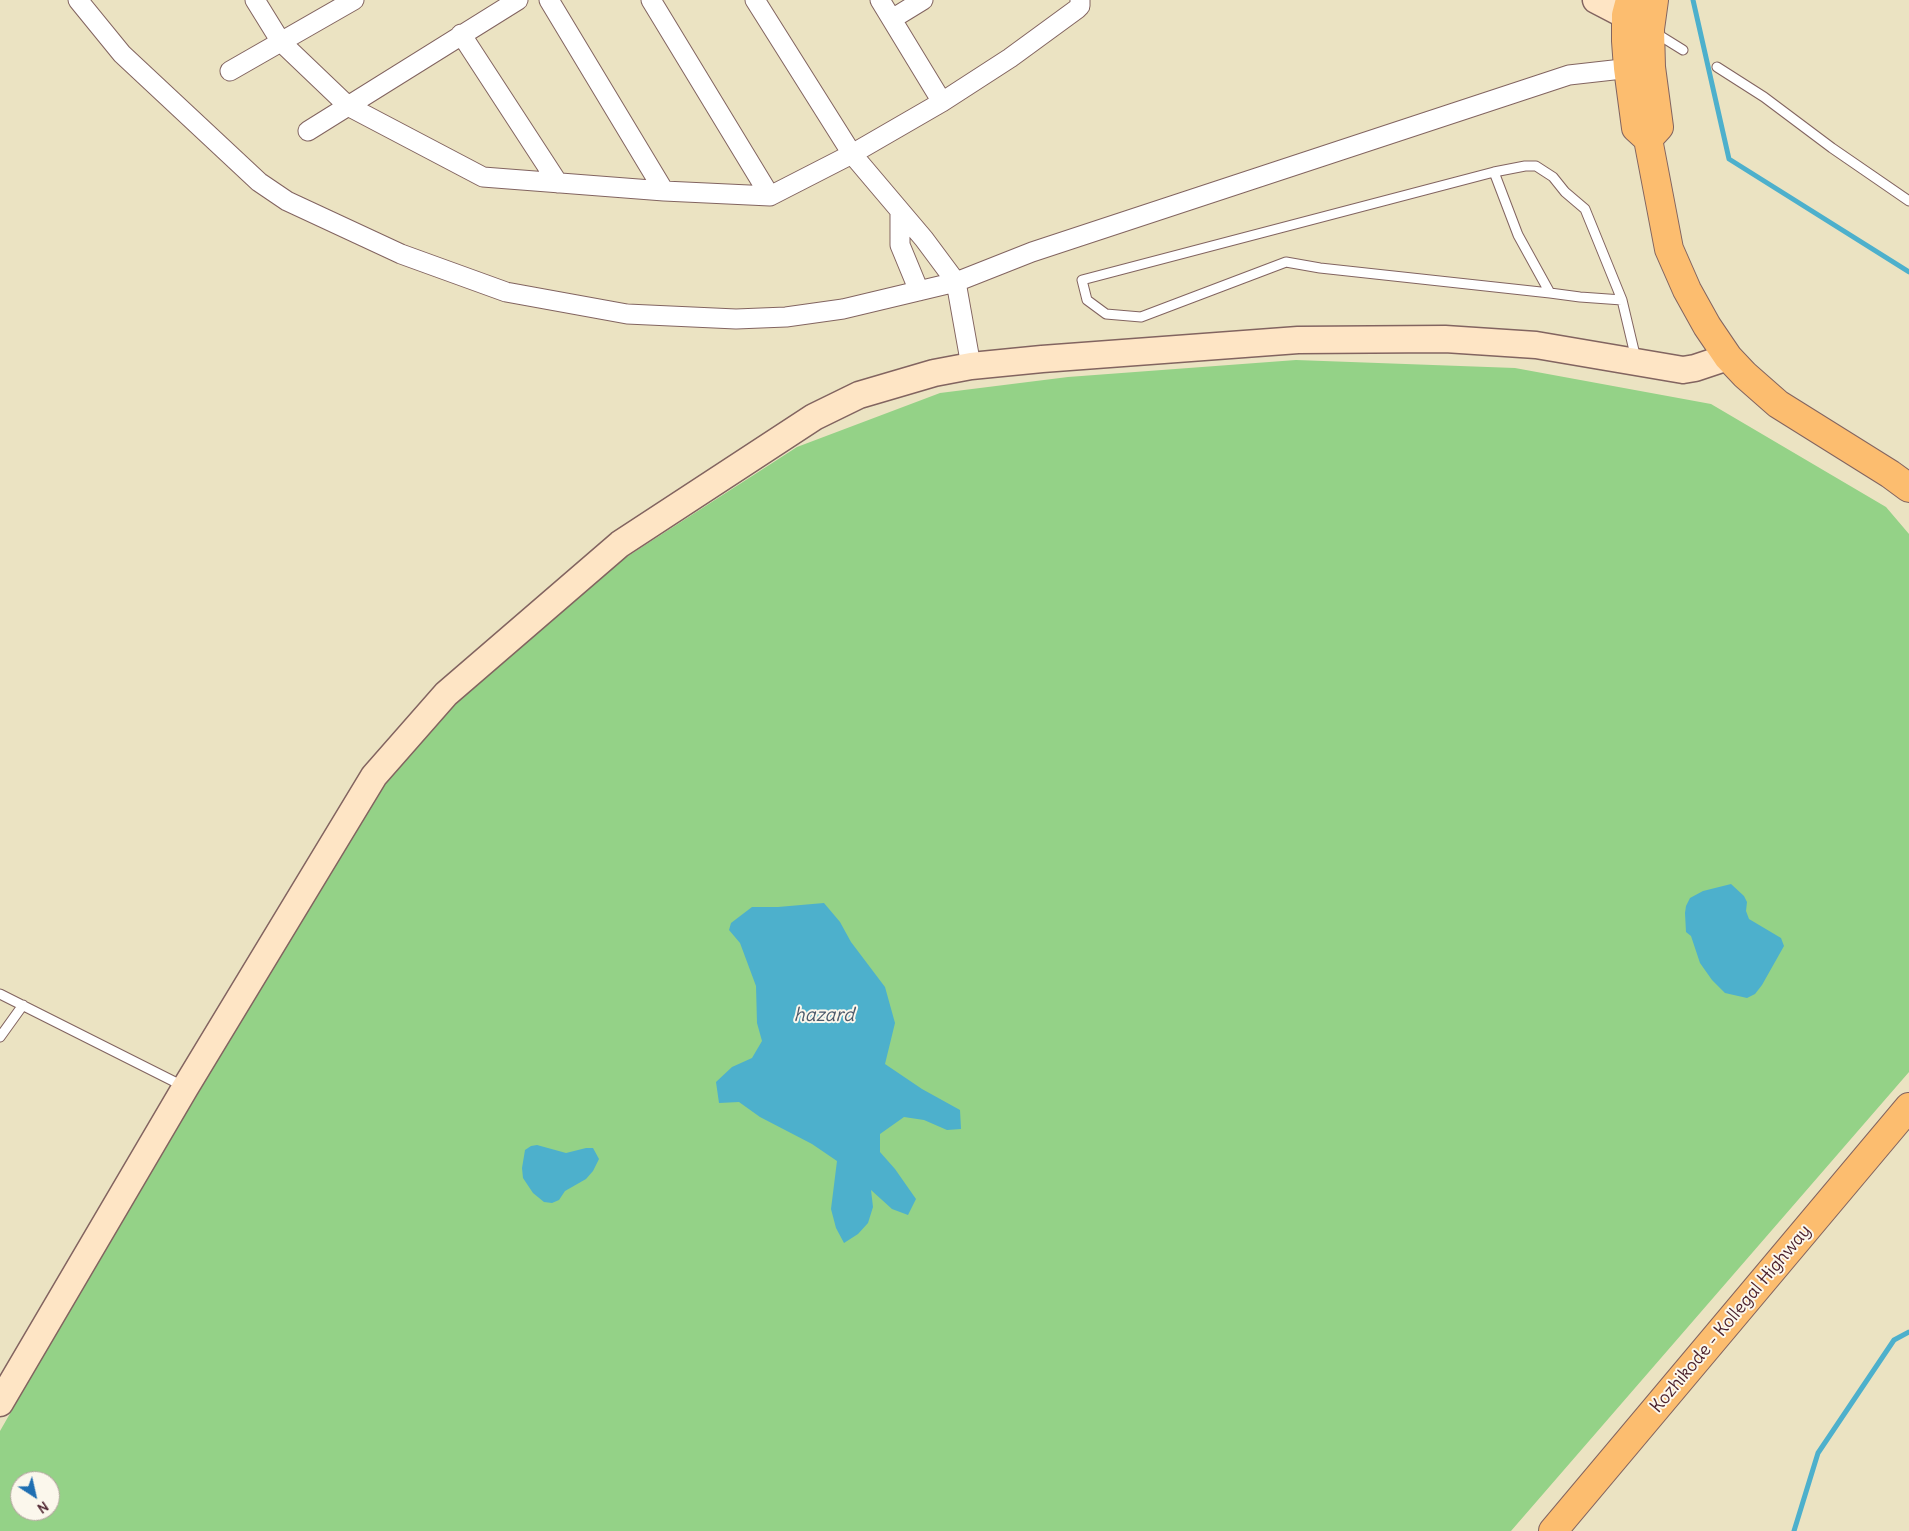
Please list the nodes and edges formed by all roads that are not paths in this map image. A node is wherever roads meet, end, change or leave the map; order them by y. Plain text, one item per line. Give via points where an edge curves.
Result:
1 (78, 0) edge
2 (255, 0) edge
3 (354, 0) edge
4 (518, 0) edge
5 (549, 0) edge
6 (651, 0) edge
7 (755, 0) edge
8 (880, 0) edge
9 (923, 0) edge
10 (1080, 0) edge
11 (1596, 0) edge
12 (1654, 0) edge
13 (1628, 8) edge
14 (892, 19) junction
15 (1650, 29) junction
16 (461, 34) junction
17 (281, 42) junction
18 (1683, 50) dead end
19 (1640, 68) junction
20 (1717, 68) dead end
21 (230, 71) dead end
22 (942, 102) junction
23 (348, 106) junction
24 (308, 131) dead end
25 (852, 154) junction
26 (1494, 172) junction
27 (558, 183) junction
28 (664, 191) junction
29 (770, 196) junction
30 (1909, 201) edge
31 (900, 212) junction
32 (956, 282) junction
33 (919, 291) junction
34 (1550, 292) junction
35 (1622, 300) junction
36 (1728, 357) junction
37 (1637, 362) junction
38 (971, 366) junction
39 (1909, 488) edge
40 (0, 994) edge
41 (23, 1005) junction
42 (0, 1037) edge
43 (185, 1088) junction
44 (1909, 1107) edge
45 (0, 1403) edge
46 (1553, 1531) edge

1 - 33 street via 122,54 259,182 287,200 402,254 506,292 627,314 736,319 786,317 843,309
2 - 17 street
3 - 17 street
4 - 16 street
5 - 28 street
6 - 29 street
7 - 25 street
8 - 14 street
9 - 14 street
10 - 22 street via 1077,9
11 - 13 street
12 - 15 main road
13 - 15 street
13 - 19 main road
14 - 22 street
15 - 18 lane
15 - 19 main road
16 - 23 street
16 - 27 street
17 - 21 street
17 - 23 street
19 - 32 street via 1569,75 1032,252
19 - 36 main road via 1636,128 1648,139 1669,250 1687,290
20 - 30 lane via 1764,97
22 - 25 street
23 - 24 street
23 - 27 street via 483,177
25 - 29 street
25 - 31 street
26 - 34 lane via 1518,235
26 - 34 lane via 1082,280 1087,300 1106,314 1141,317 1286,262
26 - 35 lane via 1536,166 1553,177 1585,209
27 - 28 street
28 - 29 street
31 - 32 street
31 - 33 street via 900,245
32 - 33 street
32 - 38 street
34 - 35 lane
35 - 37 lane
36 - 37 street via 1684,370
36 - 39 main road via 1778,404
37 - 38 street via 1536,345 1445,339 1298,340
38 - 43 street via 859,395 814,417 620,544 446,694 374,776
40 - 41 lane
41 - 42 lane
41 - 43 lane
43 - 45 street
44 - 46 main road, Kozhikode - Kollegal Highway

